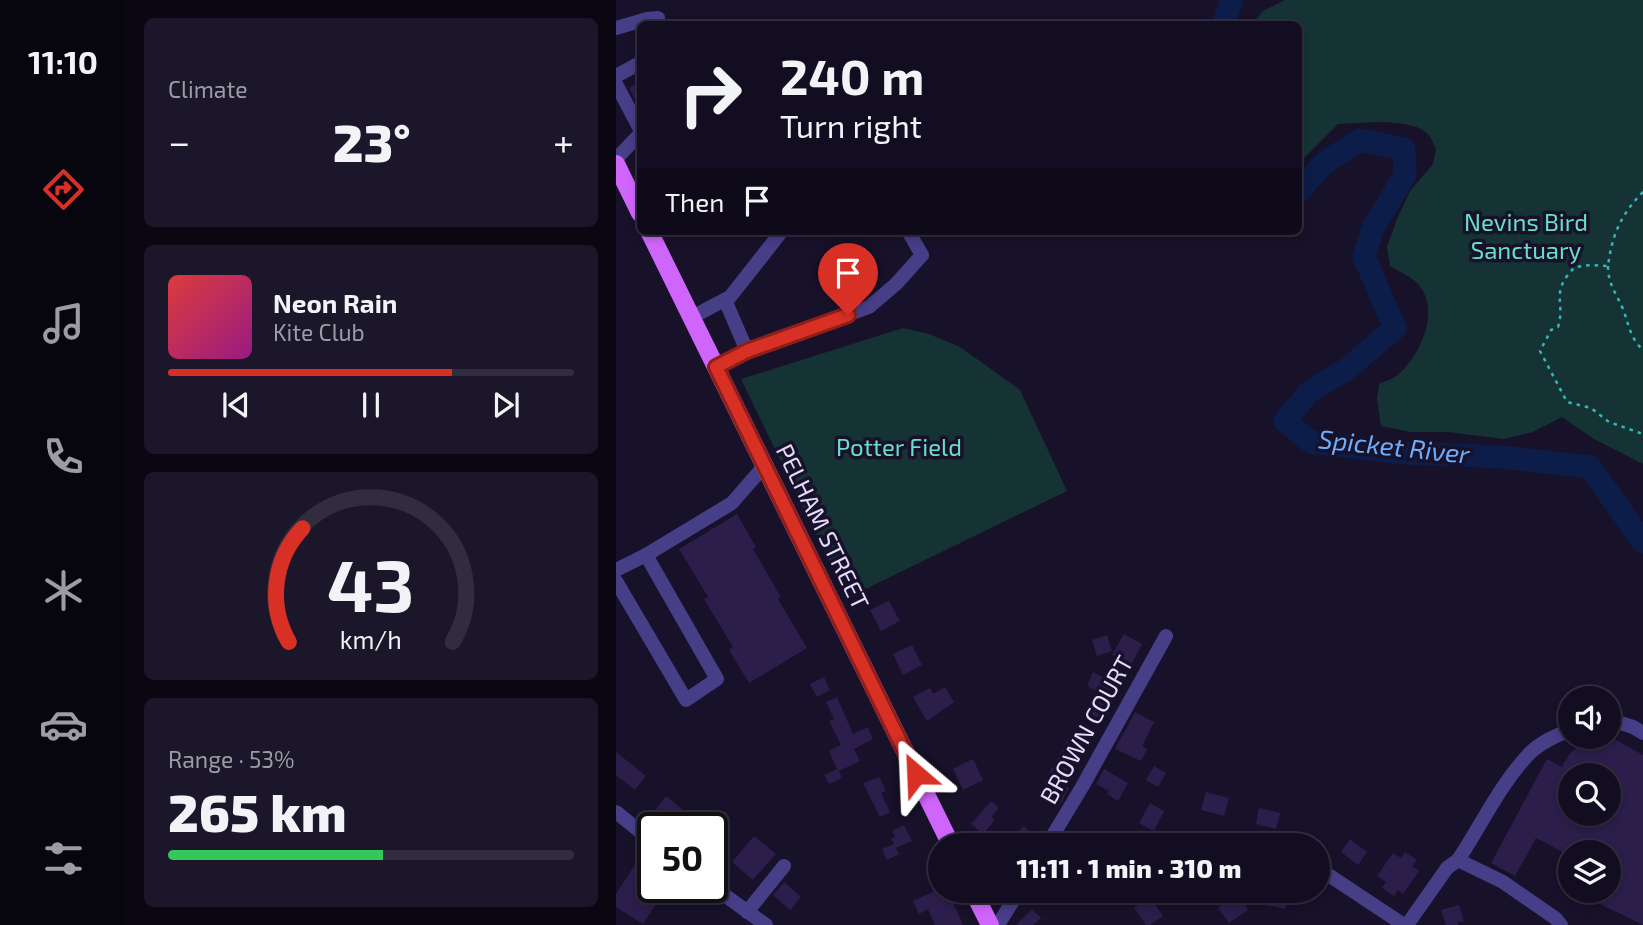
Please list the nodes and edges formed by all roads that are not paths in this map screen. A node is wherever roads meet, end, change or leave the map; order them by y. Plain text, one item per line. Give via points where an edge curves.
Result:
1 (658, 18) dead end
2 (640, 21) edge
3 (637, 22) edge
4 (616, 28) edge
5 (637, 65) edge
6 (616, 76) edge
7 (616, 84) edge
8 (637, 126) edge
9 (637, 136) edge
10 (616, 161) edge
11 (621, 184) edge
12 (637, 208) edge
13 (651, 235) edge
14 (779, 235) edge
15 (910, 235) edge
16 (725, 300) junction
17 (692, 317) junction
18 (747, 351) junction
19 (716, 367) junction
20 (765, 466) junction
21 (646, 555) junction
22 (616, 570) edge
23 (616, 581) edge
24 (1166, 636) dead end
25 (1621, 723) edge
26 (1643, 733) edge
27 (1558, 735) edge
28 (616, 812) edge
29 (637, 829) edge
30 (945, 833) edge
31 (1054, 833) edge
32 (1458, 860) junction
33 (784, 866) dead end
34 (1330, 876) edge
35 (728, 898) edge
36 (979, 903) edge
37 (1012, 903) edge
38 (747, 912) junction
39 (766, 925) edge
40 (990, 925) edge
41 (998, 925) edge
42 (1406, 925) edge
43 (1561, 925) edge

1 - 2 street
3 - 4 street
5 - 6 street
7 - 8 street
9 - 10 street
10 - 11 main road
11 - 12 main road
13 - 17 main road, PELHAM STREET
14 - 16 street
15 - 18 street via 922,255 869,307
16 - 17 street
16 - 18 street
17 - 19 main road, PELHAM STREET
18 - 19 street
19 - 20 main road, PELHAM STREET
20 - 21 street via 732,503
20 - 30 main road, PELHAM STREET
21 - 22 street
21 - 23 street via 717,679 686,700
24 - 31 street, BROWN COURT
25 - 26 street
27 - 32 street via 1528,755
28 - 29 street
32 - 42 street via 1447,868
32 - 43 street via 1503,882
33 - 38 street
34 - 42 street
35 - 38 street
36 - 40 main road
37 - 41 street
38 - 39 street

